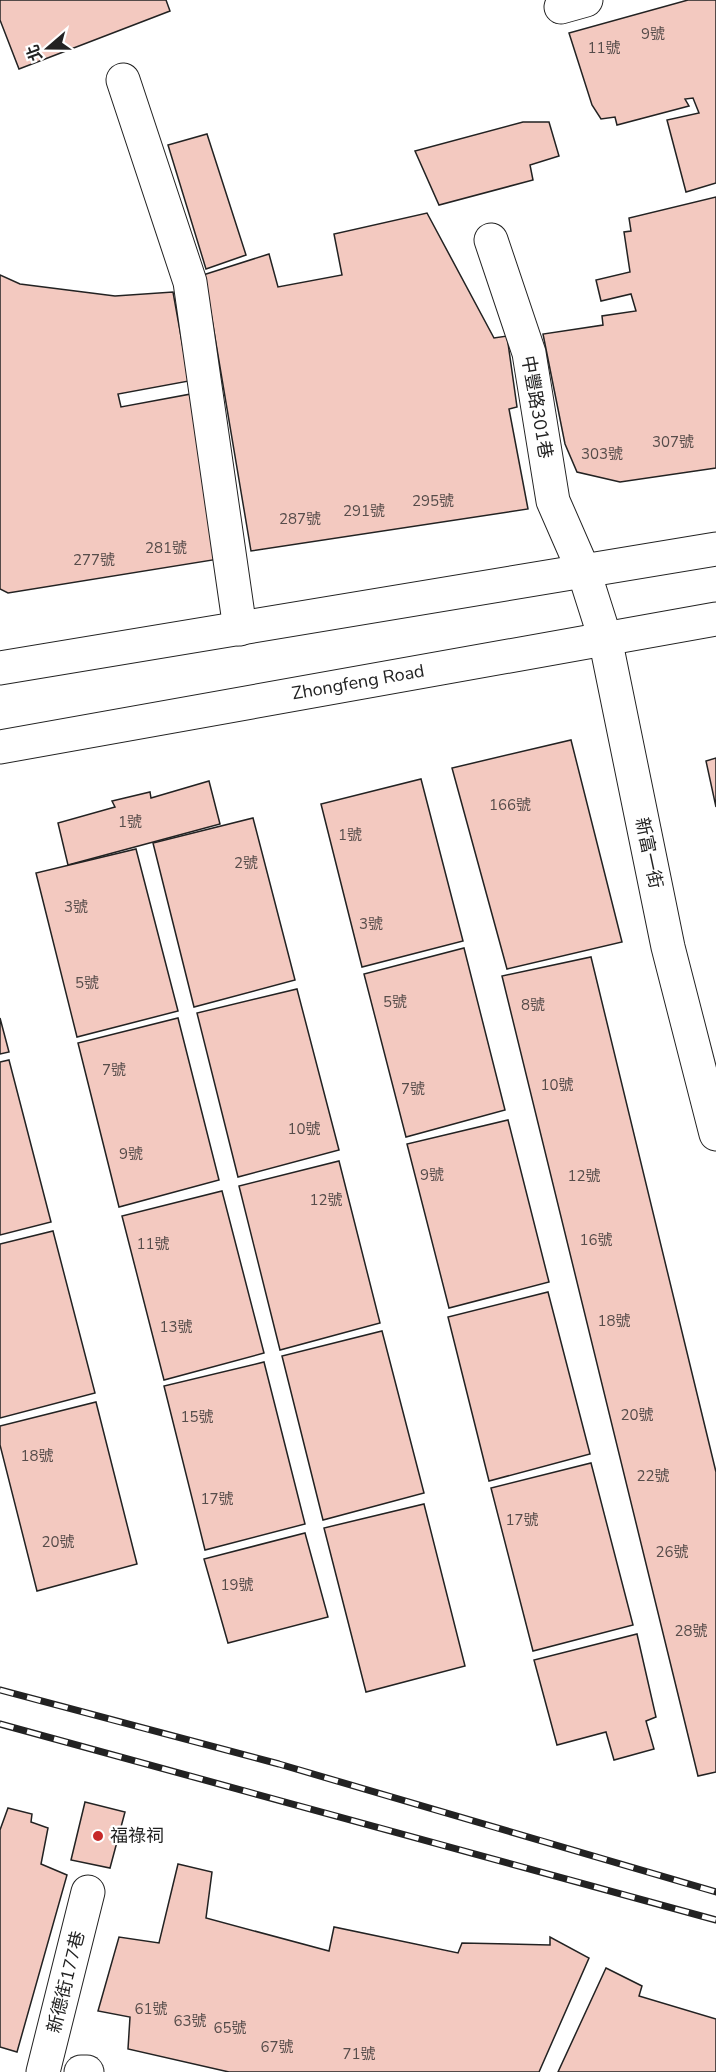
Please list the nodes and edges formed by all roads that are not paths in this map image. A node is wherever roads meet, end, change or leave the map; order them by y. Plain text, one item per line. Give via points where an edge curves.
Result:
1 (123, 80) dead end
2 (491, 240) dead end
3 (716, 549) edge
4 (584, 572) junction
5 (716, 619) edge
6 (240, 629) junction
7 (605, 638) junction
8 (0, 668) edge
9 (0, 747) edge
10 (716, 1134) edge
11 (88, 1892) dead end
12 (43, 2072) edge
13 (81, 2072) edge
14 (87, 2072) edge

1 - 6 main road via 190,282
2 - 4 main road, 中豐路301巷 via 529,353 553,501
3 - 4 main road
4 - 6 main road
4 - 7 main road, 新富一街
5 - 7 main road, Zhongfeng Road
6 - 8 main road
7 - 9 main road, Zhongfeng Road
7 - 10 main road, 新富一街 via 668,947
11 - 12 main road, 新德街177巷
13 - 14 main road

